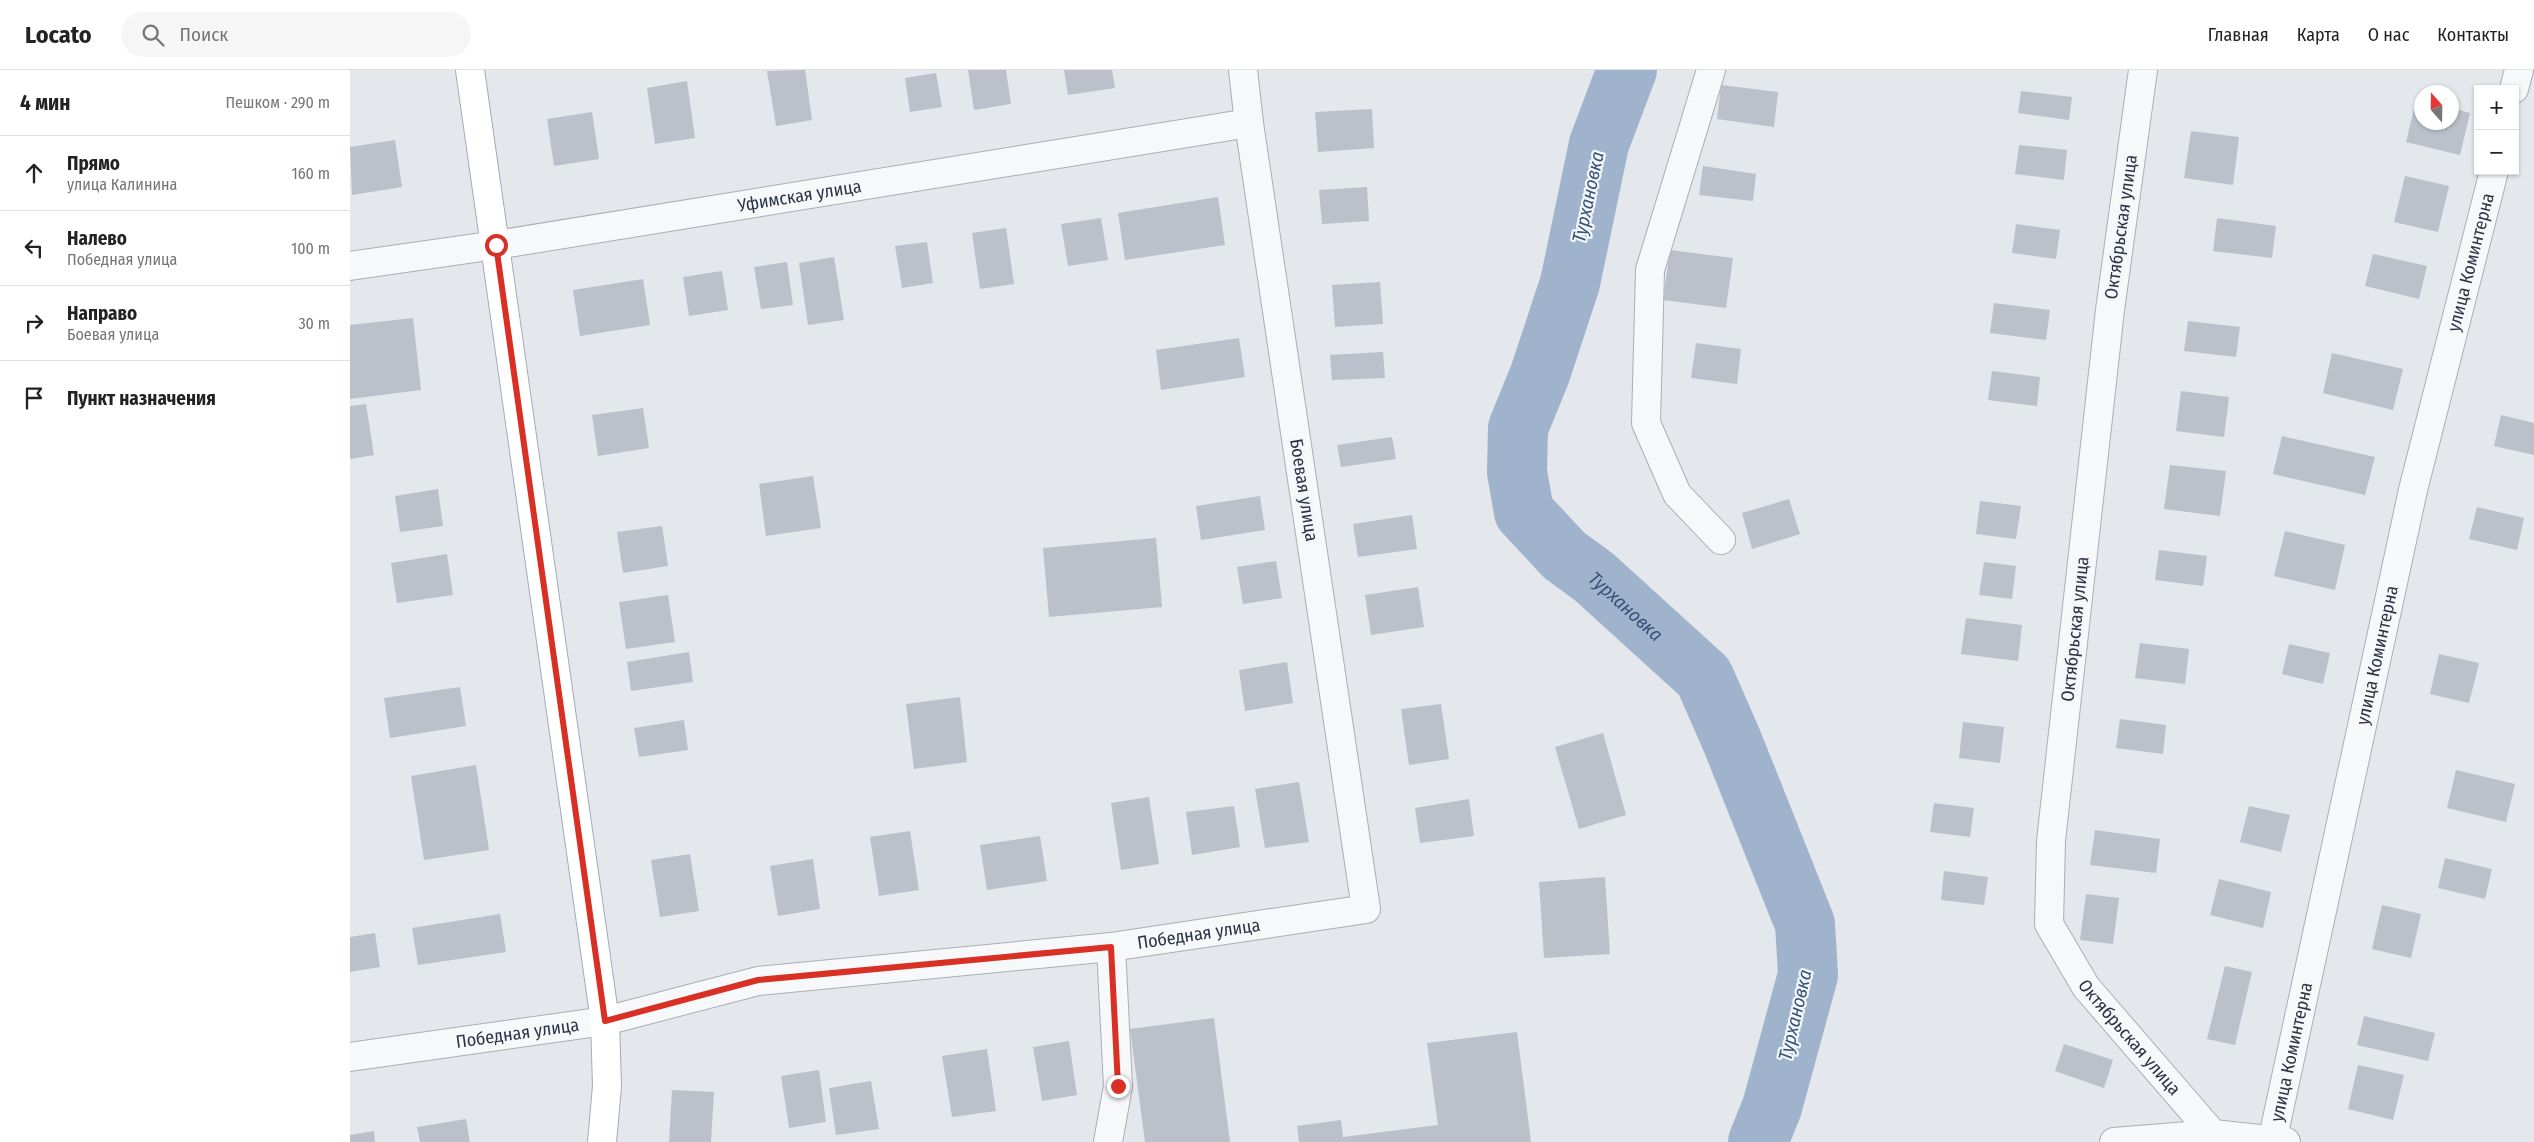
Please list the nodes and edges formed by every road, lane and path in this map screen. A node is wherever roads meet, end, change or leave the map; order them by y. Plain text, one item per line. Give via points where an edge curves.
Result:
1 (470, 70) edge
2 (1243, 70) edge
3 (1711, 70) edge
4 (2143, 70) edge
5 (2519, 70) edge
6 (2515, 85) edge
7 (1249, 122) junction
8 (2493, 175) edge
9 (496, 245) junction
10 (350, 266) edge
11 (1721, 540) dead end
12 (1366, 910) joint
13 (1111, 947) junction
14 (605, 1021) junction
15 (350, 1057) edge
16 (2213, 1134) junction
17 (602, 1142) edge
18 (1108, 1142) edge
19 (2114, 1142) edge
20 (2272, 1142) edge
21 (2286, 1142) edge

1 - 9 main road
2 - 7 street, Боевая улица
3 - 11 street via 1650,270 1646,423 1677,494
4 - 16 street, Октябрьская улица via 2109,320 2051,841 2049,924 2086,987
5 - 6 street
7 - 9 street, Уфимская улица
7 - 12 street, Боевая улица
8 - 20 street, улица Коминтерна via 2413,490
9 - 10 street, Уфимская улица
9 - 14 main road
12 - 13 street, Победная улица
13 - 14 street, Победная улица via 758,980
13 - 18 street via 1118,1086
14 - 15 street, Победная улица
14 - 17 main road via 607,1086
16 - 19 street
16 - 20 street
20 - 21 street

